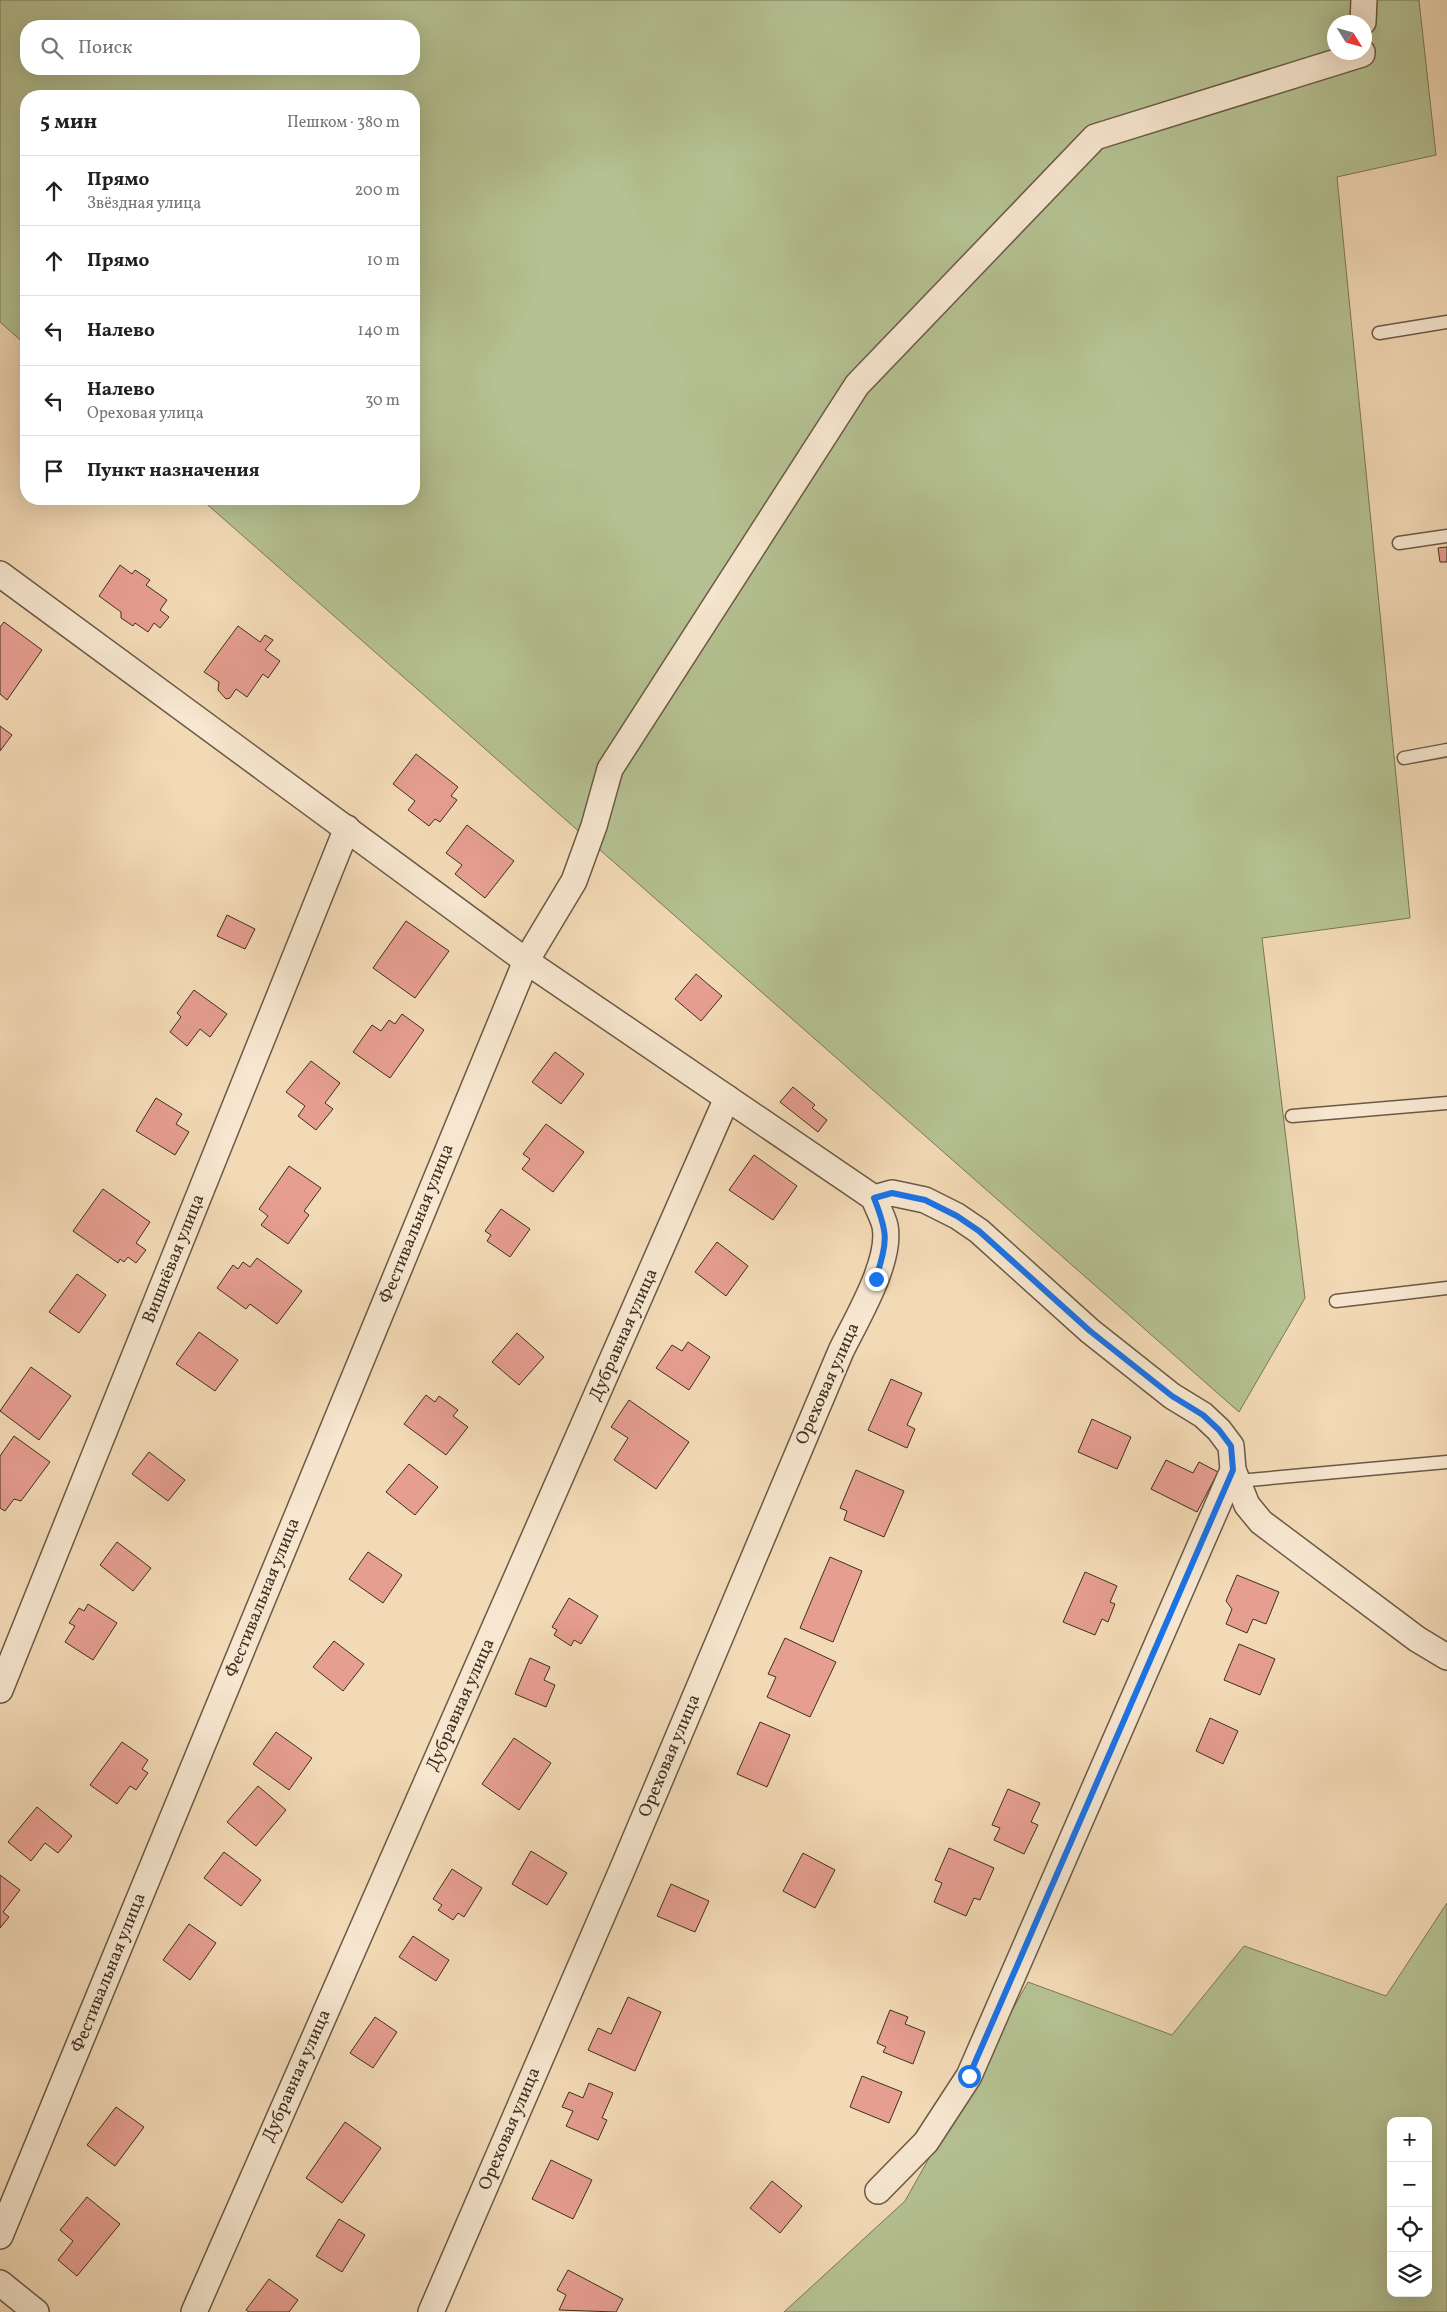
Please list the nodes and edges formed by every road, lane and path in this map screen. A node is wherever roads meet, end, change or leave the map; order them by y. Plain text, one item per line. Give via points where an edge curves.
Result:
1 (1364, 0) edge
2 (1363, 15) edge
3 (1343, 60) edge
4 (1447, 322) edge
5 (1380, 333) dead end
6 (1447, 536) edge
7 (1399, 544) dead end
8 (0, 574) edge
9 (1447, 750) edge
10 (1404, 758) dead end
11 (347, 828) junction
12 (526, 961) junction
13 (727, 1098) junction
14 (1447, 1103) edge
15 (1292, 1116) dead end
16 (874, 1198) junction
17 (1447, 1288) edge
18 (1336, 1301) dead end
19 (1447, 1462) edge
20 (1233, 1476) junction
21 (1447, 1657) edge
22 (0, 1690) edge
23 (878, 2191) dead end
24 (0, 2236) edge
25 (0, 2284) edge
26 (36, 2312) edge
27 (194, 2312) edge
28 (431, 2312) edge

1 - 2 street
3 - 12 street, Фестивальная улица via 1095,137 857,385 610,769 574,881
4 - 5 lane
6 - 7 lane
8 - 11 street
9 - 10 lane
11 - 12 street
11 - 22 street, Вишнёвая улица
12 - 13 street
12 - 24 street, Фестивальная улица
13 - 16 street
13 - 27 street, Дубравная улица
14 - 15 lane
16 - 20 street via 892,1193 925,1200 979,1231 1090,1331 1219,1430 1231,1446
16 - 28 street, Ореховая улица via 885,1226 886,1245 876,1279 841,1351
17 - 18 lane
19 - 20 lane
20 - 21 street via 1246,1505 1261,1522 1417,1639
20 - 23 street via 969,2076 926,2142
25 - 26 street

